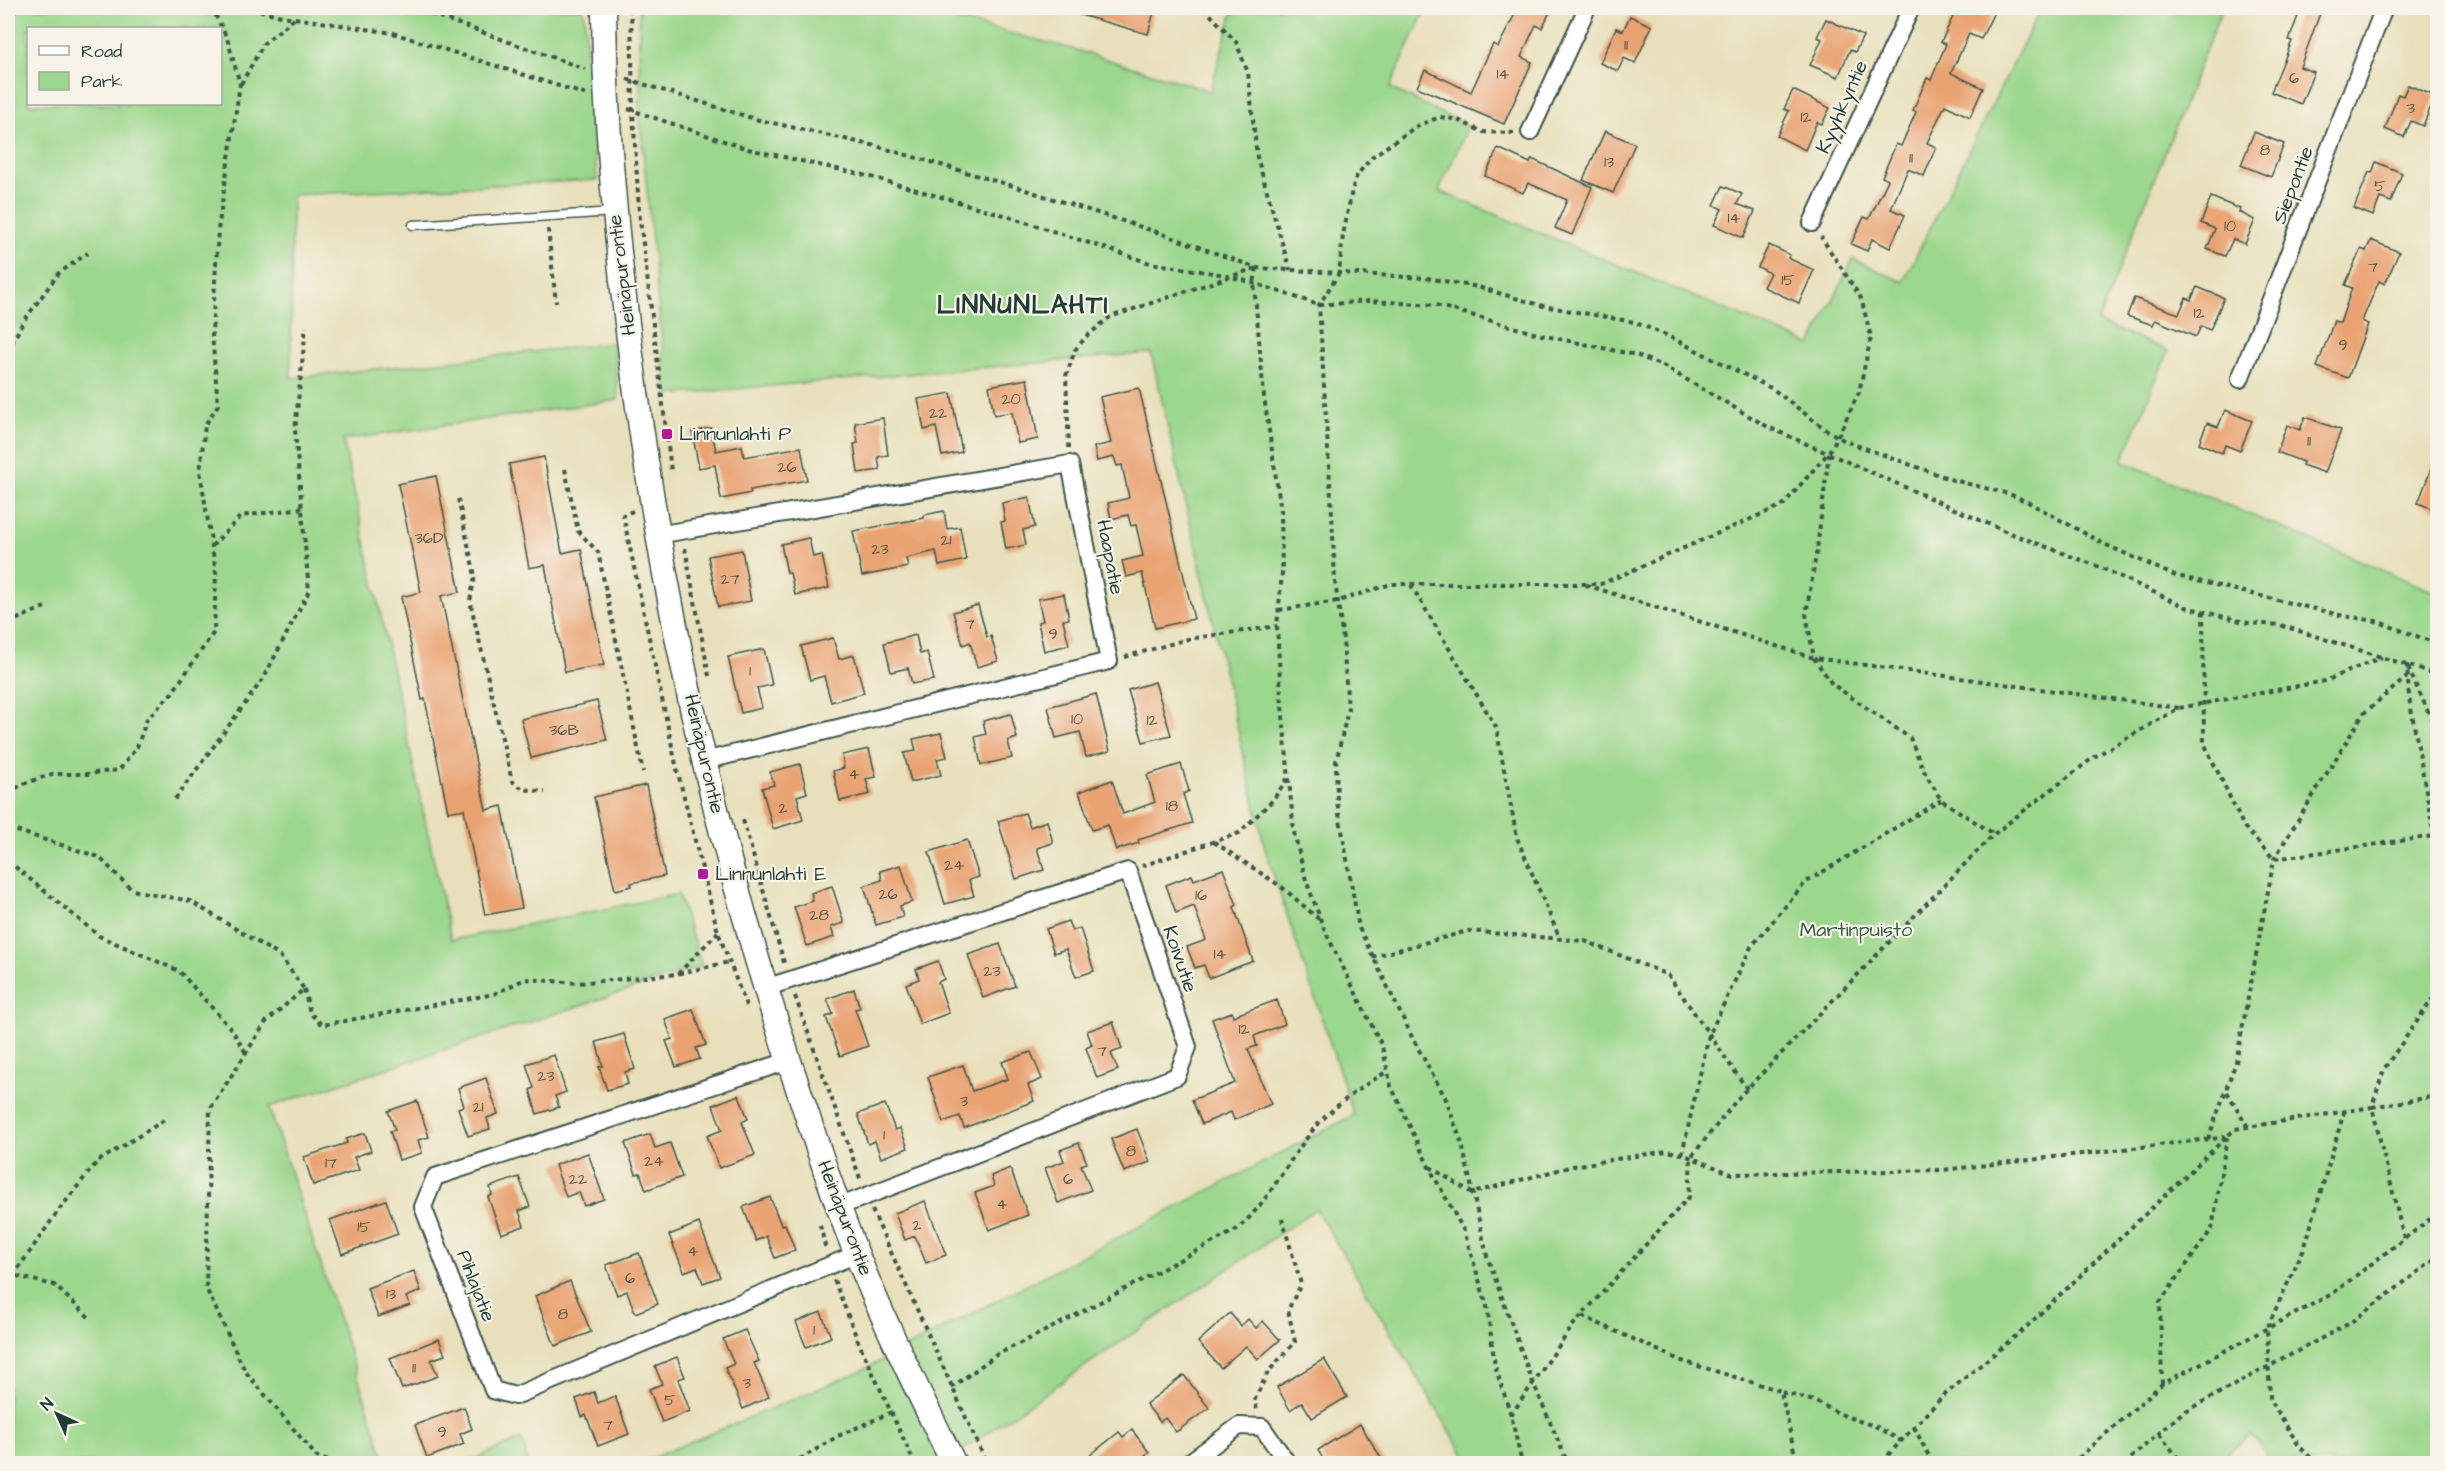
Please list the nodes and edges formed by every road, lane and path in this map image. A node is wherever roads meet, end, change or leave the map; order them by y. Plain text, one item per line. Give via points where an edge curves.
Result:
1 (212, 8) edge
2 (251, 8) edge
3 (414, 8) edge
4 (603, 8) edge
5 (1204, 8) edge
6 (1587, 8) edge
7 (1911, 8) edge
8 (2384, 8) edge
9 (296, 18) junction
10 (222, 27) edge
11 (222, 28) edge
12 (604, 76) junction
13 (240, 84) junction
14 (584, 94) dead end
15 (633, 111) dead end
16 (1530, 132) joint
17 (614, 212) junction
18 (547, 217) junction
19 (1812, 223) joint
20 (413, 225) dead end
21 (88, 253) dead end
22 (1257, 268) junction
23 (1290, 270) junction
24 (1340, 273) junction
25 (1229, 276) junction
26 (1254, 283) junction
27 (555, 303) dead end
28 (1318, 306) junction
29 (306, 327) dead end
30 (8, 351) edge
31 (2240, 379) dead end
32 (1838, 436) junction
33 (1829, 452) junction
34 (1070, 464) junction
35 (565, 469) dead end
36 (458, 499) dead end
37 (303, 508) junction
38 (657, 535) junction
39 (211, 546) junction
40 (1410, 584) junction
41 (1583, 584) junction
42 (1338, 601) junction
43 (45, 607) dead end
44 (1279, 610) junction
45 (2203, 611) junction
46 (8, 623) edge
47 (1277, 626) junction
48 (2438, 644) edge
49 (2383, 657) junction
50 (1814, 658) junction
51 (1109, 661) junction
52 (2407, 664) junction
53 (2438, 675) edge
54 (2407, 678) junction
55 (2204, 703) junction
56 (2179, 708) junction
57 (2438, 733) edge
58 (704, 761) junction
59 (643, 772) dead end
60 (1289, 776) junction
61 (545, 792) dead end
62 (8, 793) edge
63 (175, 799) dead end
64 (1941, 800) junction
65 (8, 828) edge
66 (1994, 834) junction
67 (2434, 836) junction
68 (1214, 842) junction
69 (2438, 857) edge
70 (2274, 860) junction
71 (8, 861) edge
72 (1128, 872) junction
73 (1321, 920) junction
74 (718, 932) dead end
75 (1560, 939) junction
76 (1372, 957) junction
77 (729, 962) dead end
78 (677, 974) junction
79 (765, 988) junction
80 (304, 989) junction
81 (2438, 991) edge
82 (1709, 1035) junction
83 (246, 1053) junction
84 (788, 1061) junction
85 (1388, 1071) junction
86 (1747, 1089) junction
87 (2226, 1092) junction
88 (2438, 1098) edge
89 (2372, 1107) junction
90 (2344, 1112) junction
91 (166, 1119) dead end
92 (2248, 1127) junction
93 (2227, 1137) junction
94 (2208, 1139) junction
95 (1682, 1154) junction
96 (1691, 1157) junction
97 (1429, 1167) junction
98 (1472, 1193) junction
99 (838, 1207) junction
100 (2438, 1213) edge
101 (1282, 1219) dead end
102 (2404, 1238) junction
103 (857, 1254) junction
104 (2438, 1257) edge
105 (8, 1274) edge
106 (13, 1276) junction
107 (1582, 1316) junction
108 (92, 1320) dead end
109 (2267, 1328) junction
110 (2269, 1366) junction
111 (1534, 1384) junction
112 (2162, 1384) junction
113 (951, 1388) dead end
114 (1781, 1392) junction
115 (892, 1412) dead end
116 (1511, 1414) junction
117 (1262, 1427) junction
118 (1914, 1427) junction
119 (2158, 1434) junction
120 (1901, 1441) junction
121 (1885, 1463) edge
122 (338, 1464) edge
123 (792, 1464) edge
124 (954, 1464) edge
125 (1187, 1464) edge
126 (1288, 1464) edge
127 (1522, 1464) edge
128 (1568, 1464) edge
129 (1797, 1464) edge
130 (1933, 1464) edge
131 (2072, 1464) edge
132 (2124, 1464) edge
133 (2183, 1464) edge
134 (2317, 1464) edge

1 - 10 path
2 - 9 path
3 - 12 path
4 - 12 street, Heinäpurontie
5 - 23 path via 1236,42 1248,74 1257,156
6 - 16 street
7 - 19 street, Kyyhkyntie
8 - 31 street, Siepontie
9 - 13 path via 264,43
9 - 14 path via 393,33
11 - 13 path
12 - 17 street, Heinäpurontie
12 - 22 path via 632,80 755,119 876,146 1013,186
13 - 39 path via 218,230 212,334 218,405 205,425 200,471
15 - 25 path via 748,149 880,180 1150,262
16 - 24 path via 1502,135 1440,117 1382,148 1357,175 1341,247
17 - 18 lane
17 - 38 street, Heinäpurontie
18 - 20 lane
18 - 27 path
19 - 32 path via 1861,298 1872,337 1859,392
21 - 30 path via 59,273 23,322
22 - 23 path
22 - 25 path
22 - 26 path
23 - 24 path
24 - 28 path
24 - 32 path via 1427,278 1479,287 1543,306 1634,322 1773,389
25 - 26 path
25 - 34 path via 1110,316 1075,350 1066,376
26 - 28 path
26 - 44 path via 1264,397 1281,511
28 - 33 path via 1369,301 1436,305 1541,335 1636,355 1692,382 1768,427
28 - 42 path
29 - 37 path via 295,430
32 - 33 path
32 - 48 path via 1944,477 2009,494 2173,575 2376,621
33 - 41 path via 1783,504 1601,584
33 - 45 path via 2007,532
33 - 50 path via 1806,614
34 - 38 street
34 - 51 street, Haapatie
35 - 59 path via 578,531 598,552
36 - 61 path via 475,576 470,601 512,781 523,789
37 - 39 path via 241,516
37 - 63 path via 309,591 263,679
38 - 58 street, Heinäpurontie
39 - 62 path via 216,573 214,632 172,693 147,719 137,747 119,770 52,774
40 - 41 path
40 - 42 path via 1391,584
40 - 75 path via 1496,727 1517,838
41 - 50 path
42 - 44 path
42 - 76 path via 1348,710 1336,762 1337,802 1359,928
43 - 46 path
44 - 47 path
45 - 49 path via 2248,623 2280,625
45 - 55 path
47 - 51 path via 1188,639
47 - 60 path
49 - 52 path
49 - 55 path via 2325,681
50 - 56 path
50 - 64 path via 1832,684 1910,738
51 - 58 street
52 - 53 path
52 - 54 path
52 - 57 path
54 - 67 path
54 - 70 path via 2364,713
55 - 56 path
55 - 70 path via 2204,743 2244,827
56 - 66 path via 2094,757
58 - 79 street, Heinäpurontie via 738,901
60 - 68 path via 1272,800 1239,833
60 - 73 path via 1294,833
64 - 66 path
64 - 82 path via 1806,882 1751,947
65 - 80 path via 99,857 132,890 190,902 280,956
66 - 86 path
67 - 69 path
67 - 70 path
68 - 72 path
68 - 73 path via 1283,888
70 - 87 path via 2236,1062
71 - 83 path via 99,936 179,971 232,1030
72 - 79 street
72 - 99 street, Koivutie via 1188,1047 1177,1076
73 - 85 path via 1382,1046
74 - 78 path
75 - 76 path via 1468,931
75 - 82 path via 1585,941 1668,975
76 - 98 path via 1445,1097 1462,1144
77 - 78 path
78 - 80 path via 578,983 525,979 494,994 322,1025 310,1013
79 - 84 street, Heinäpurontie
80 - 83 path via 266,1022
81 - 89 path via 2384,1069
82 - 86 path
82 - 95 path
83 - 122 path via 210,1109 206,1288 245,1371 316,1457
84 - 99 street, Heinäpurontie
84 - 103 street, Pihlajatie via 435,1177 423,1207 493,1390 514,1396
85 - 97 path via 1391,1086
85 - 113 path via 1360,1087 1310,1133 1252,1216 1236,1230 996,1354
86 - 96 path
87 - 92 path
87 - 94 path
88 - 89 path
89 - 90 path
89 - 102 path
90 - 92 path
90 - 109 path via 2305,1246
91 - 106 path via 97,1162
92 - 93 path via 2235,1129
93 - 94 path
93 - 112 path via 2212,1229 2160,1302
93 - 118 path via 2023,1330 1942,1396
94 - 96 path via 1943,1170 1732,1174
95 - 96 path
95 - 98 path via 1650,1152 1573,1166
96 - 107 path via 1689,1197
97 - 98 path
97 - 116 path via 1464,1231 1487,1306 1495,1366
98 - 111 path via 1487,1256
99 - 103 street, Heinäpurontie
100 - 102 path
101 - 117 path via 1301,1284 1288,1310 1295,1342 1268,1372 1254,1401
102 - 109 path via 2332,1294
103 - 124 street, Heinäpurontie
104 - 110 path via 2350,1323
105 - 106 path
106 - 108 path via 54,1285
107 - 111 path
107 - 114 path via 1683,1361
109 - 110 path
109 - 112 path
110 - 119 path via 2182,1413
110 - 134 path via 2270,1399 2299,1446
111 - 116 path
111 - 128 path
112 - 131 path
114 - 120 path via 1814,1401
114 - 129 path
115 - 123 path
116 - 127 path
117 - 125 street via 1239,1426
117 - 126 street
118 - 120 path
118 - 130 path
119 - 132 path
119 - 133 path
120 - 121 path

